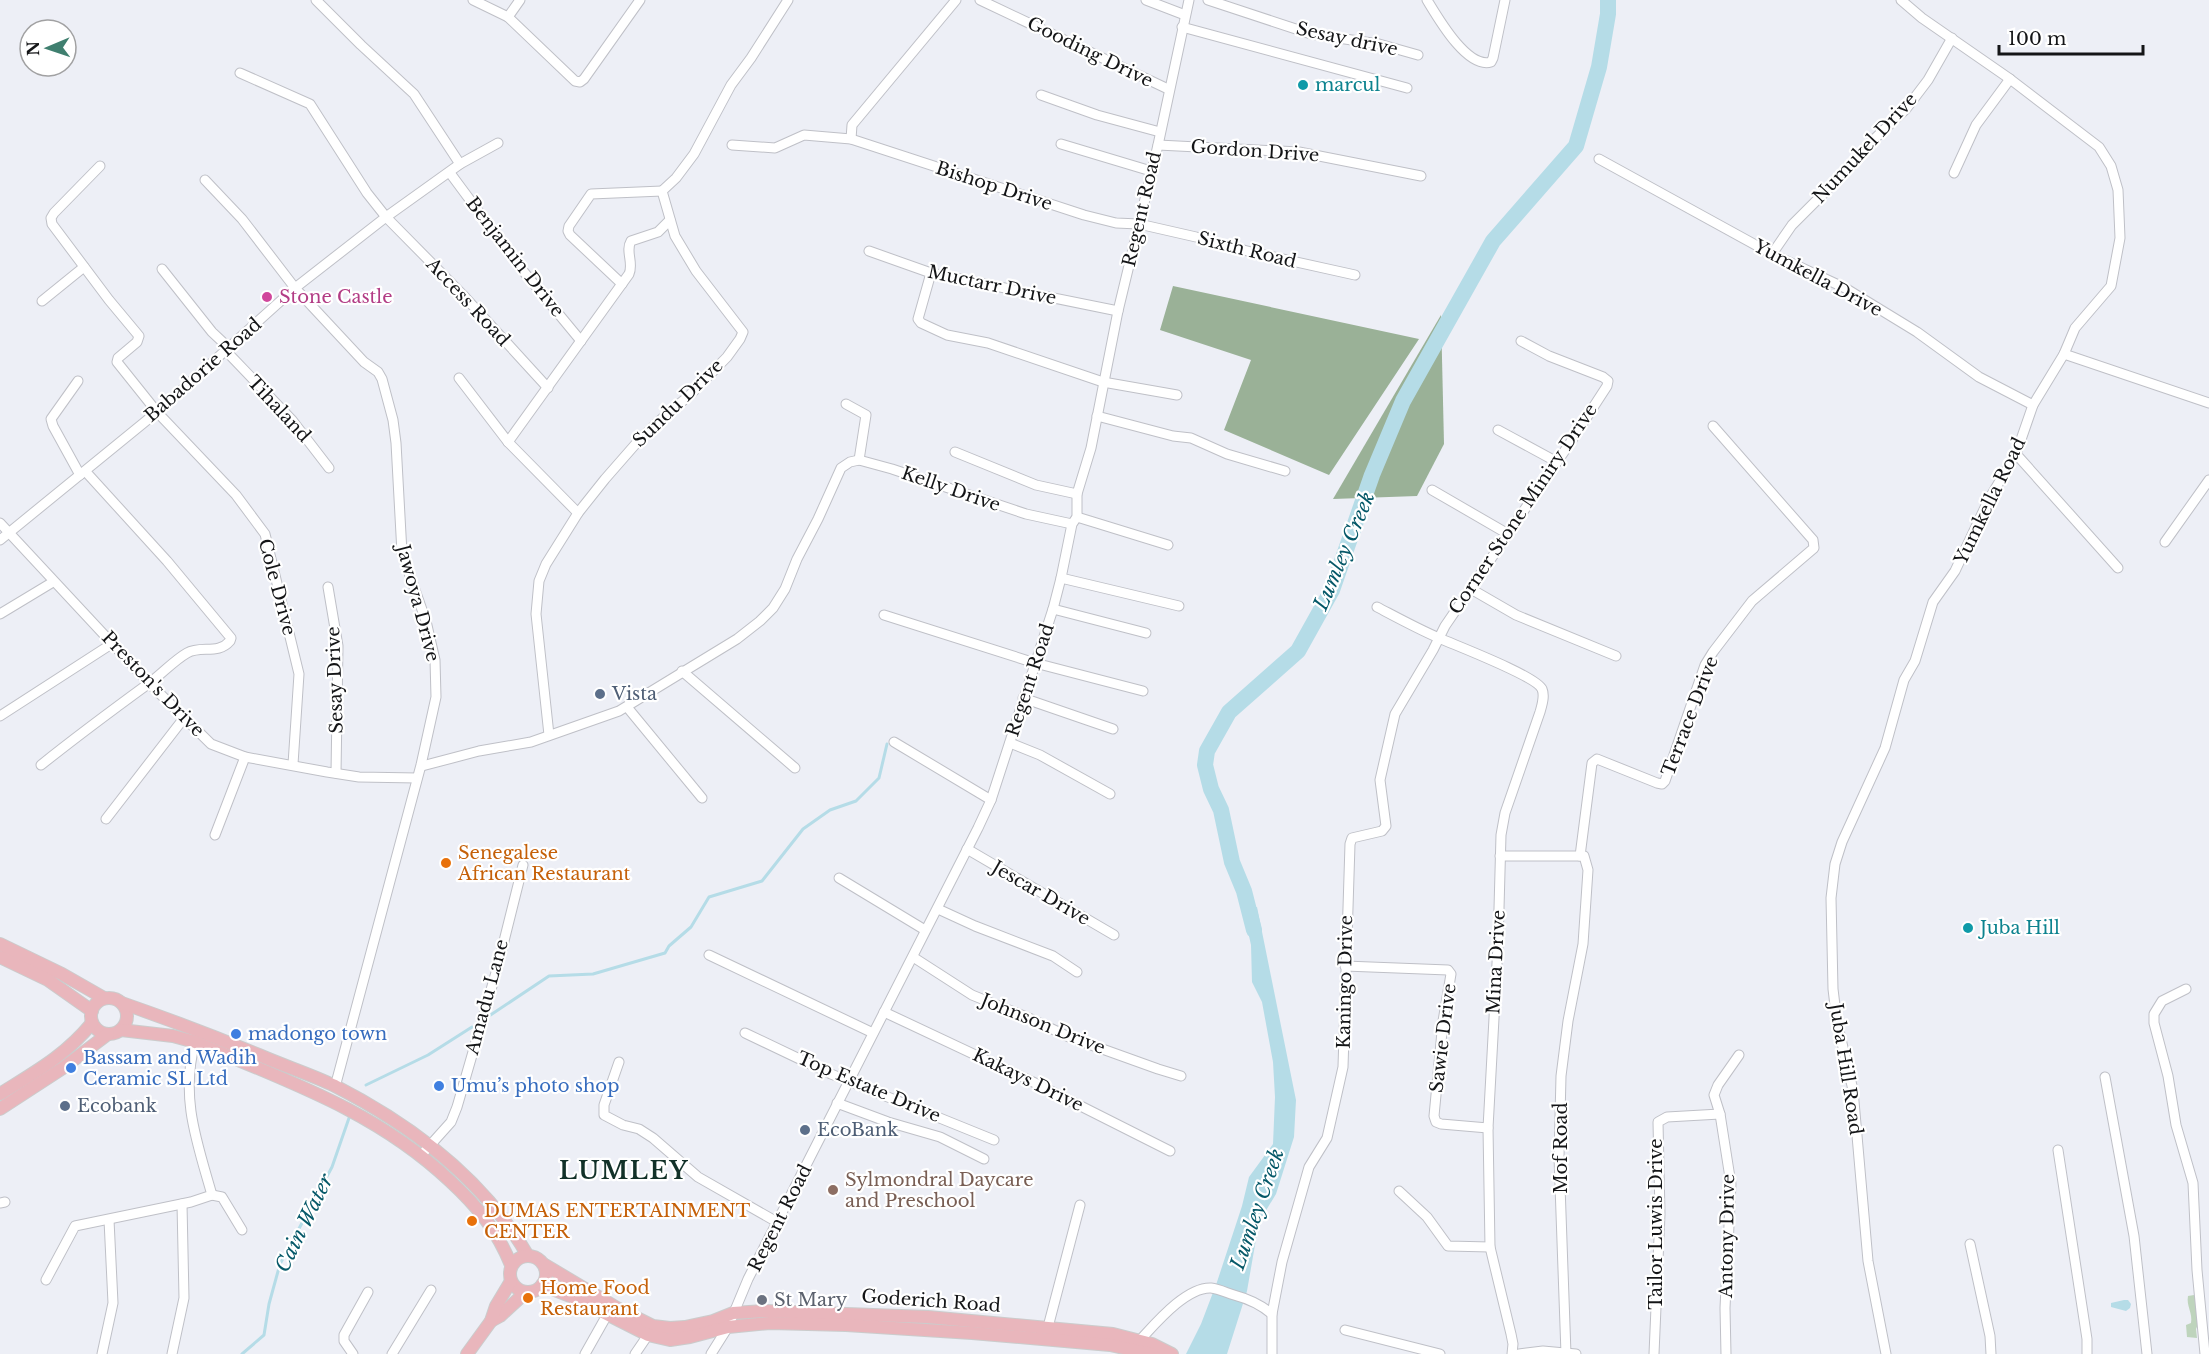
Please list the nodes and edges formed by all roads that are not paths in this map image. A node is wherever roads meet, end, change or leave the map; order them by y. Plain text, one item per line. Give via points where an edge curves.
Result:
1 (316, 0) edge
2 (472, 0) edge
3 (520, 0) edge
4 (640, 0) edge
5 (788, 0) edge
6 (956, 0) edge
7 (980, 0) edge
8 (1146, 0) edge
9 (1189, 0) edge
10 (1208, 0) edge
11 (1427, 0) edge
12 (1504, 0) edge
13 (1901, 0) edge
14 (1185, 15) junction
15 (508, 16) junction
16 (1182, 27) junction
17 (1952, 38) junction
18 (1418, 55) dead end
19 (240, 73) dead end
20 (2010, 79) junction
21 (1407, 88) dead end
22 (1168, 89) junction
23 (1041, 95) dead end
24 (1160, 132) junction
25 (851, 139) junction
26 (498, 144) dead end
27 (1061, 144) dead end
28 (732, 145) dead end
29 (1158, 145) junction
30 (1599, 159) dead end
31 (460, 164) junction
32 (100, 166) dead end
33 (1151, 171) junction
34 (450, 173) junction
35 (1954, 173) dead end
36 (1421, 176) dead end
37 (205, 180) dead end
38 (662, 191) junction
39 (386, 217) junction
40 (670, 220) junction
41 (1139, 224) junction
42 (869, 251) dead end
43 (1772, 254) junction
44 (84, 267) junction
45 (162, 269) dead end
46 (931, 273) junction
47 (1355, 275) dead end
48 (622, 284) junction
49 (295, 288) junction
50 (42, 301) dead end
51 (1118, 311) junction
52 (581, 341) junction
53 (1521, 341) dead end
54 (228, 350) junction
55 (2064, 354) junction
56 (459, 378) dead end
57 (78, 381) dead end
58 (1103, 382) junction
59 (548, 388) junction
60 (1177, 395) dead end
61 (2209, 403) edge
62 (846, 404) dead end
63 (2033, 405) junction
64 (157, 412) junction
65 (1097, 416) junction
66 (1713, 426) dead end
67 (1498, 430) dead end
68 (508, 442) junction
69 (955, 452) dead end
70 (2016, 454) junction
71 (860, 460) junction
72 (1557, 462) junction
73 (329, 468) dead end
74 (1285, 471) dead end
75 (83, 473) junction
76 (2209, 480) edge
77 (1432, 490) dead end
78 (1077, 494) junction
79 (578, 513) junction
80 (1074, 520) junction
81 (0, 523) edge
82 (9, 533) junction
83 (1508, 534) junction
84 (0, 540) edge
85 (2165, 542) dead end
86 (1168, 545) dead end
87 (2118, 568) dead end
88 (1061, 578) junction
89 (53, 582) junction
90 (328, 587) dead end
91 (1471, 589) junction
92 (1179, 606) dead end
93 (1377, 608) dead end
94 (1053, 609) junction
95 (0, 614) edge
96 (884, 615) dead end
97 (1146, 633) dead end
98 (1438, 638) junction
99 (113, 643) junction
100 (1616, 656) dead end
101 (1035, 663) junction
102 (682, 671) junction
103 (149, 683) junction
104 (1143, 691) dead end
105 (1023, 698) junction
106 (627, 707) junction
107 (0, 716) edge
108 (184, 718) junction
109 (1113, 729) dead end
110 (549, 735) junction
111 (894, 742) dead end
112 (1010, 743) junction
113 (245, 757) junction
114 (293, 764) junction
115 (41, 765) dead end
116 (422, 765) dead end
117 (795, 768) dead end
118 (336, 773) junction
119 (417, 778) junction
120 (1110, 794) dead end
121 (702, 798) dead end
122 (990, 800) junction
123 (106, 819) dead end
124 (1851, 822) joint
125 (215, 835) dead end
126 (967, 849) junction
127 (1500, 856) junction
128 (1580, 856) junction
129 (523, 865) dead end
130 (839, 878) dead end
131 (938, 909) junction
132 (926, 930) junction
133 (1114, 935) dead end
134 (0, 944) edge
135 (710, 955) dead end
136 (0, 957) edge
137 (913, 957) junction
138 (1345, 966) junction
139 (1077, 972) dead end
140 (2186, 989) dead end
141 (104, 998) junction
142 (122, 1003) junction
143 (885, 1012) junction
144 (92, 1017) junction
145 (121, 1030) junction
146 (873, 1033) junction
147 (108, 1034) junction
148 (745, 1034) dead end
149 (195, 1042) junction
150 (1739, 1055) dead end
151 (620, 1062) dead end
152 (1181, 1076) dead end
153 (2105, 1077) dead end
154 (849, 1081) junction
155 (335, 1087) junction
156 (0, 1094) edge
157 (837, 1103) junction
158 (0, 1108) edge
159 (1720, 1114) junction
160 (1488, 1128) junction
161 (994, 1140) dead end
162 (430, 1145) junction
163 (2058, 1150) dead end
164 (1170, 1151) dead end
165 (422, 1155) junction
166 (984, 1159) dead end
167 (1399, 1191) dead end
168 (212, 1195) junction
169 (182, 1204) junction
170 (1080, 1205) dead end
171 (108, 1220) junction
172 (777, 1222) junction
173 (242, 1230) dead end
174 (1970, 1244) dead end
175 (1490, 1247) junction
176 (528, 1256) junction
177 (512, 1265) junction
178 (545, 1265) junction
179 (46, 1280) dead end
180 (511, 1281) junction
181 (542, 1285) junction
182 (431, 1290) dead end
183 (368, 1292) dead end
184 (526, 1292) junction
185 (733, 1313) junction
186 (1272, 1314) junction
187 (608, 1315) junction
188 (491, 1321) junction
189 (728, 1327) junction
190 (1048, 1327) junction
191 (1345, 1330) dead end
192 (648, 1335) junction
193 (1140, 1340) junction
194 (1151, 1350) edge
195 (1566, 1353) edge
196 (102, 1354) edge
197 (172, 1354) edge
198 (354, 1354) edge
199 (392, 1354) edge
200 (467, 1354) edge
201 (585, 1354) edge
202 (635, 1354) edge
203 (711, 1354) edge
204 (1172, 1354) edge
205 (1272, 1354) edge
206 (1440, 1354) edge
207 (1512, 1354) edge
208 (1519, 1354) edge
209 (1576, 1354) edge
210 (1654, 1354) edge
211 (1726, 1354) edge
212 (1886, 1354) edge
213 (1991, 1354) edge
214 (2087, 1354) edge
215 (2147, 1354) edge
216 (2205, 1354) edge

1 - 31 street via 414,94
2 - 15 street
3 - 15 street
4 - 15 street via 580,82
5 - 38 street via 730,85 694,154
6 - 25 street via 852,125
7 - 22 street, Gooding Drive
8 - 14 street
9 - 14 street, Regent Road
10 - 18 street, Sesay drive via 1311,34 1379,44
11 - 12 street via 1463,50 1485,64 1493,58
13 - 17 street, Yumkella Road
14 - 16 street, Regent Road
16 - 21 street
16 - 22 street, Regent Road
17 - 20 street, Yumkella Road
17 - 43 street, Numukel Drive via 1906,109 1792,225
19 - 39 street, Access Road via 310,104
20 - 35 street via 1976,125
20 - 55 street, Yumkella Road via 2099,147 2111,166 2118,190 2120,238 2111,286 2075,328
22 - 24 street, Regent Road
23 - 24 street
24 - 29 street, Regent Road
25 - 28 street, Bishop Drive via 804,135 775,148
25 - 41 street, Bishop Drive via 1084,215
26 - 31 street, Babadorie Road
27 - 33 street
29 - 33 street, Regent Road
29 - 36 street, Gordon Drive via 1299,152
30 - 43 street, Yumkella Drive
31 - 34 street, Babadorie Road
32 - 44 street via 51,218
33 - 41 street, Regent Road
34 - 39 street, Babadorie Road
34 - 52 street, Benjamin Drive
37 - 49 street, Jawoya Drive via 242,219
38 - 40 street, Sundu Drive
38 - 48 street via 591,194 569,226 570,235
39 - 49 street, Babadorie Road
39 - 59 street, Access Road
40 - 48 street via 658,232 631,241 631,270
40 - 79 street, Sundu Drive via 696,271 743,332 727,357 640,439
41 - 47 street, Sixth Road
41 - 51 street, Regent Road
42 - 46 street, Muctarr Drive
43 - 63 street, Yumkella Drive via 1845,288 1979,378
44 - 50 street
44 - 64 street, Cole Drive via 139,336 117,362
45 - 54 street, Tihaland
46 - 51 street, Muctarr Drive
46 - 58 street via 918,318 921,322 947,335 988,343
48 - 52 street
49 - 54 street, Babadorie Road
49 - 119 street, Jawoya Drive via 378,372 388,398 396,443 402,553 435,660 436,698
51 - 58 street, Regent Road
52 - 59 street
53 - 72 street, Corner Stone Miniry Drive via 1608,381
54 - 64 street, Babadorie Road
54 - 73 street, Tihaland
55 - 61 street
55 - 63 street, Yumkella Road
56 - 68 street
57 - 75 street via 51,419
58 - 60 street
58 - 65 street, Regent Road
59 - 68 street
62 - 71 street via 866,415
63 - 70 street, Yumkella Road
64 - 75 street, Babadorie Road
64 - 114 street, Cole Drive via 236,495 265,534 299,674
65 - 74 street via 1191,438 1227,454
65 - 78 street, Regent Road
66 - 128 street, Terrace Drive via 1813,540 1814,548 1752,601 1713,652 1705,665 1665,782 1656,783 1602,759 1592,763
67 - 72 street
68 - 79 street
69 - 78 street via 1036,485
70 - 87 street
70 - 124 street, Yumkella Road via 1989,499 1955,571 1933,602 1915,662 1904,680 1885,748
71 - 80 street, Kelly Drive via 1026,514
71 - 102 street via 841,468 773,608 737,639
72 - 83 street, Corner Stone Miniry Drive
75 - 82 street, Babadorie Road
75 - 103 street via 167,561 231,638 217,649 187,653
76 - 85 street
77 - 83 street
78 - 80 street, Regent Road
79 - 110 street, Sundu Drive via 546,564 537,591
80 - 86 street, Kelly Drive
80 - 88 street, Regent Road
81 - 82 street, Preston's Drive
82 - 84 street, Babadorie Road
82 - 89 street, Preston's Drive
83 - 91 street, Corner Stone Miniry Drive
88 - 92 street
88 - 94 street, Regent Road
89 - 95 street
89 - 99 street, Preston's Drive
90 - 118 street, Sesay Drive via 338,646
91 - 98 street, Corner Stone Miniry Drive
91 - 100 street via 1516,615
93 - 98 street
94 - 97 street
94 - 101 street, Regent Road
96 - 101 street
98 - 127 street, Mina Drive via 1515,672 1542,689 1540,712 1505,813
98 - 138 street, Kaningo Drive via 1395,714 1380,780 1386,826 1382,831 1352,838 1350,844
99 - 103 street, Preston's Drive
99 - 107 street
101 - 104 street
101 - 105 street, Regent Road
102 - 106 street
102 - 117 street
103 - 108 street, Preston's Drive
103 - 115 street
105 - 109 street
105 - 112 street, Regent Road
106 - 110 street
106 - 121 street
108 - 113 street, Preston's Drive via 211,744
108 - 123 street
110 - 116 street
111 - 122 street
112 - 120 street
112 - 122 street, Regent Road
113 - 114 street, Preston's Drive
113 - 125 street
114 - 118 street, Preston's Drive
118 - 119 street, Preston's Drive
119 - 155 street, Jawoya Drive
122 - 126 street, Regent Road
124 - 212 street, Juba Hill Road via 1832,878 1833,989 1853,1090 1868,1261
126 - 131 street, Regent Road
126 - 133 street, Jescar Drive
127 - 128 street
127 - 160 street, Mina Drive
128 - 195 street, Mof Road via 1584,856 1588,870 1583,944 1561,1076 1559,1157
129 - 162 street, Amadu Lane via 457,1107 451,1122
130 - 132 street
131 - 132 street, Regent Road
131 - 139 street via 1053,956
132 - 137 street, Regent Road
134 - 141 main road
135 - 146 street
136 - 144 main road via 48,980
137 - 143 street, Regent Road
137 - 152 street, Johnson Drive via 972,995 1069,1037
138 - 160 street, Sawie Drive via 1448,970 1451,974 1434,1116 1441,1124
138 - 186 street, Kaningo Drive via 1343,1067 1335,1110 1327,1138 1309,1167
140 - 216 street via 2162,1001 2154,1014 2154,1023 2193,1183
141 - 142 main road
141 - 144 main road via 98,1001
142 - 145 main road via 127,1016
142 - 155 main road via 208,1033
143 - 146 street, Regent Road
143 - 164 street, Kakays Drive
144 - 147 main road via 97,1030
144 - 156 main road via 79,1039 44,1068
145 - 147 main road
145 - 149 main road
146 - 154 street, Regent Road
147 - 158 main road
148 - 154 street, Top Estate Drive
149 - 165 main road via 335,1102 397,1136
149 - 168 street via 189,1068 189,1103
150 - 159 street, Antony Drive via 1714,1095
151 - 172 street via 604,1115 639,1129 698,1177
153 - 215 street via 2134,1236
154 - 157 street, Regent Road
154 - 161 street, Top Estate Drive
155 - 162 main road
157 - 166 street via 940,1137
157 - 172 street, Regent Road
159 - 210 street, Tailor Luwis Drive via 1667,1117 1658,1122 1660,1214
159 - 211 street, Antony Drive via 1731,1184
160 - 175 street, Mina Drive
162 - 165 street, Amadu Lane
162 - 176 main road via 493,1205
163 - 214 street
165 - 177 main road via 484,1215
167 - 175 street via 1427,1217 1448,1246
168 - 169 street
168 - 173 street via 222,1197
169 - 171 street
169 - 197 street via 184,1298
170 - 190 street
171 - 179 street via 75,1226
171 - 196 street via 113,1303
172 - 185 street, Regent Road
174 - 213 street
175 - 207 street, Mina Drive via 1511,1334
176 - 177 main road via 520,1257
176 - 178 main road
177 - 180 main road
178 - 181 main road
178 - 185 main road, Goderich Road via 653,1326 685,1327
180 - 184 main road
180 - 188 main road
181 - 184 main road
181 - 187 main road, Goderich Road
182 - 199 street
183 - 198 street via 344,1335
184 - 188 main road
185 - 189 street, Regent Road
185 - 190 main road, Goderich Road via 838,1313
186 - 193 street via 1248,1299 1212,1288 1198,1290 1172,1308
186 - 205 street, Kaningo Drive
187 - 192 main road, Goderich Road
187 - 201 street
188 - 200 main road
189 - 192 main road, Goderich Road via 670,1340
189 - 194 main road, Goderich Road via 770,1323 855,1326
189 - 203 street, Regent Road
190 - 193 main road, Goderich Road
191 - 206 street
192 - 202 street
193 - 194 main road, Goderich Road
194 - 204 main road
195 - 208 street
195 - 209 street

